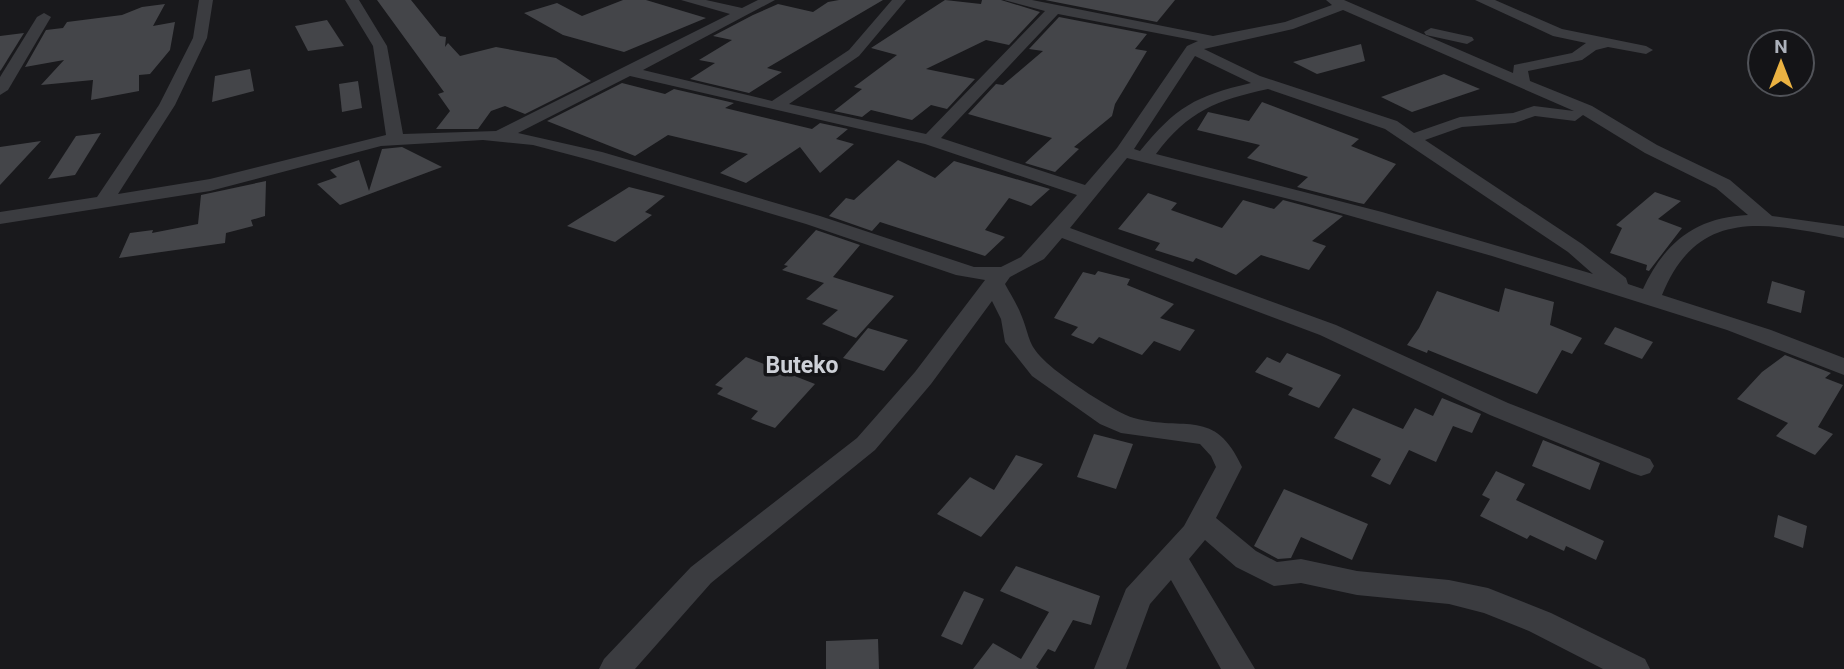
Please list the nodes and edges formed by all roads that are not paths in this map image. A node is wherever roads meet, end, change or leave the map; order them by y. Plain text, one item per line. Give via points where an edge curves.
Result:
1 (206, 0) edge
2 (352, 0) edge
3 (688, 0) edge
4 (768, 0) edge
5 (899, 0) edge
6 (1011, 0) edge
7 (1482, 0) edge
8 (1339, 2) edge
9 (1055, 9) junction
10 (742, 12) junction
11 (1364, 14) junction
12 (44, 17) dead end
13 (1213, 40) junction
14 (1467, 40) dead end
15 (1607, 43) junction
16 (1192, 48) junction
17 (1646, 50) dead end
18 (629, 71) junction
19 (1269, 84) junction
20 (1525, 84) junction
21 (0, 89) edge
22 (775, 106) junction
23 (1536, 110) junction
24 (1608, 122) junction
25 (500, 136) junction
26 (395, 139) junction
27 (930, 139) junction
28 (1412, 139) junction
29 (1123, 152) junction
30 (1144, 157) junction
31 (1088, 192) junction
32 (102, 204) junction
33 (0, 218) edge
34 (1766, 221) junction
35 (1056, 229) junction
36 (1844, 232) edge
37 (997, 279) junction
38 (1629, 291) junction
39 (1650, 299) junction
40 (1844, 368) edge
41 (1641, 467) dead end
42 (1201, 521) junction
43 (1173, 556) junction
44 (615, 669) edge
45 (1110, 669) edge
46 (1239, 669) edge
47 (1634, 669) edge

1 - 32 street via 200,38 167,105
2 - 26 street via 380,46
3 - 10 street
4 - 10 street
5 - 22 street via 854,53
6 - 9 street
7 - 15 street via 1558,33
8 - 11 street
8 - 13 street via 1289,26
9 - 13 street
9 - 27 street
10 - 18 street
11 - 14 street
11 - 20 street
12 - 21 street
13 - 16 street
15 - 17 street
15 - 20 street via 1591,46 1577,57 1519,68
16 - 19 street
16 - 29 street
18 - 22 street
18 - 25 street
19 - 28 street via 1366,115
19 - 30 street via 1220,95 1194,107 1171,124
20 - 23 street
20 - 24 street
22 - 27 street
23 - 24 street
23 - 28 street via 1515,118 1460,122
24 - 34 street via 1723,184
25 - 26 street
25 - 37 street via 533,139 596,156
26 - 32 street via 223,182
27 - 31 street
28 - 38 street via 1575,248
29 - 30 street
29 - 31 street
30 - 38 street via 1473,244
31 - 35 street
32 - 33 street
34 - 36 street
34 - 39 street via 1734,223 1688,238 1671,256
35 - 37 street via 1037,255
35 - 41 street via 1328,330
37 - 42 street via 1016,342 1040,370 1068,392 1130,427 1194,432 1216,442 1229,467
37 - 44 street via 923,378 866,444 701,575
38 - 39 street
39 - 40 street
42 - 43 street via 1185,547
42 - 47 street via 1246,559 1274,573 1301,571 1488,601
43 - 45 street via 1137,598
43 - 46 street

